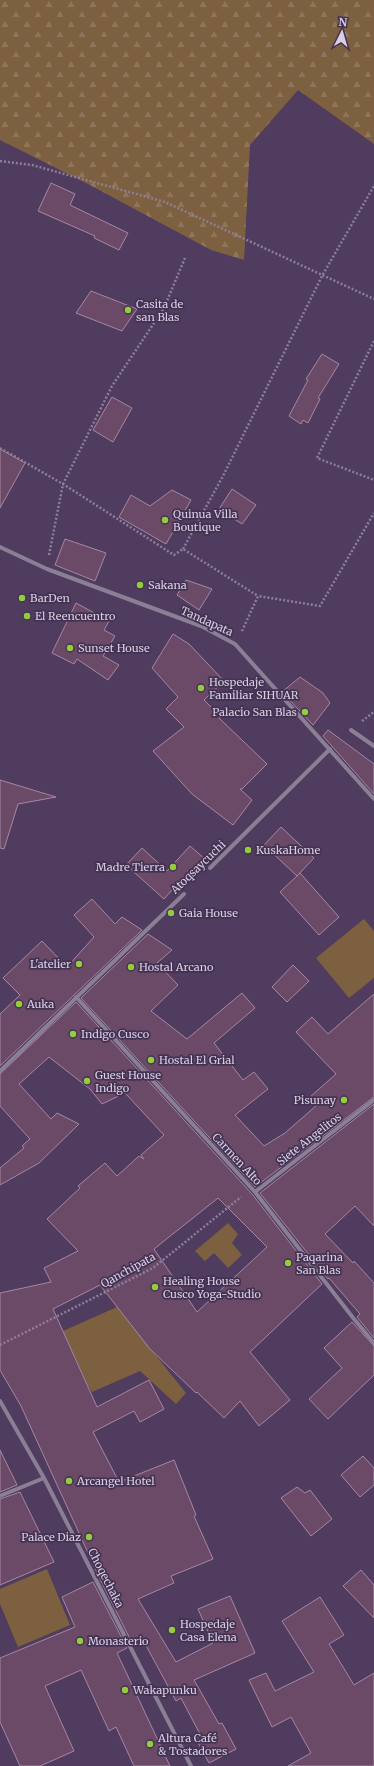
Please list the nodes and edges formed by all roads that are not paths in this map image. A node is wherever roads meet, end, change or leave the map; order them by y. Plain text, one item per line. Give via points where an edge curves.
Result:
1 (0, 547) edge
2 (351, 730) dead end
3 (374, 746) edge
4 (330, 749) junction
5 (374, 799) edge
6 (210, 868) dead end
7 (184, 894) dead end
8 (76, 996) junction
9 (0, 1071) edge
10 (374, 1100) edge
11 (253, 1190) junction
12 (374, 1343) edge
13 (0, 1401) edge
14 (44, 1478) junction
15 (0, 1496) edge
16 (191, 1766) edge

1 - 4 street, Tandapata via 47,569 200,626 235,644
2 - 3 street
4 - 5 street, Tandapata
4 - 6 street, Atoqsaycuchi
7 - 8 street, Atoqsaycuchi
8 - 9 street, Atoqsaycuchi
8 - 11 street, Carmen Alto
10 - 11 street, Siete Angelitos
11 - 12 street, Carmen Alto
13 - 14 street, Choqechaka
14 - 15 street
14 - 16 street, Choqechaka

